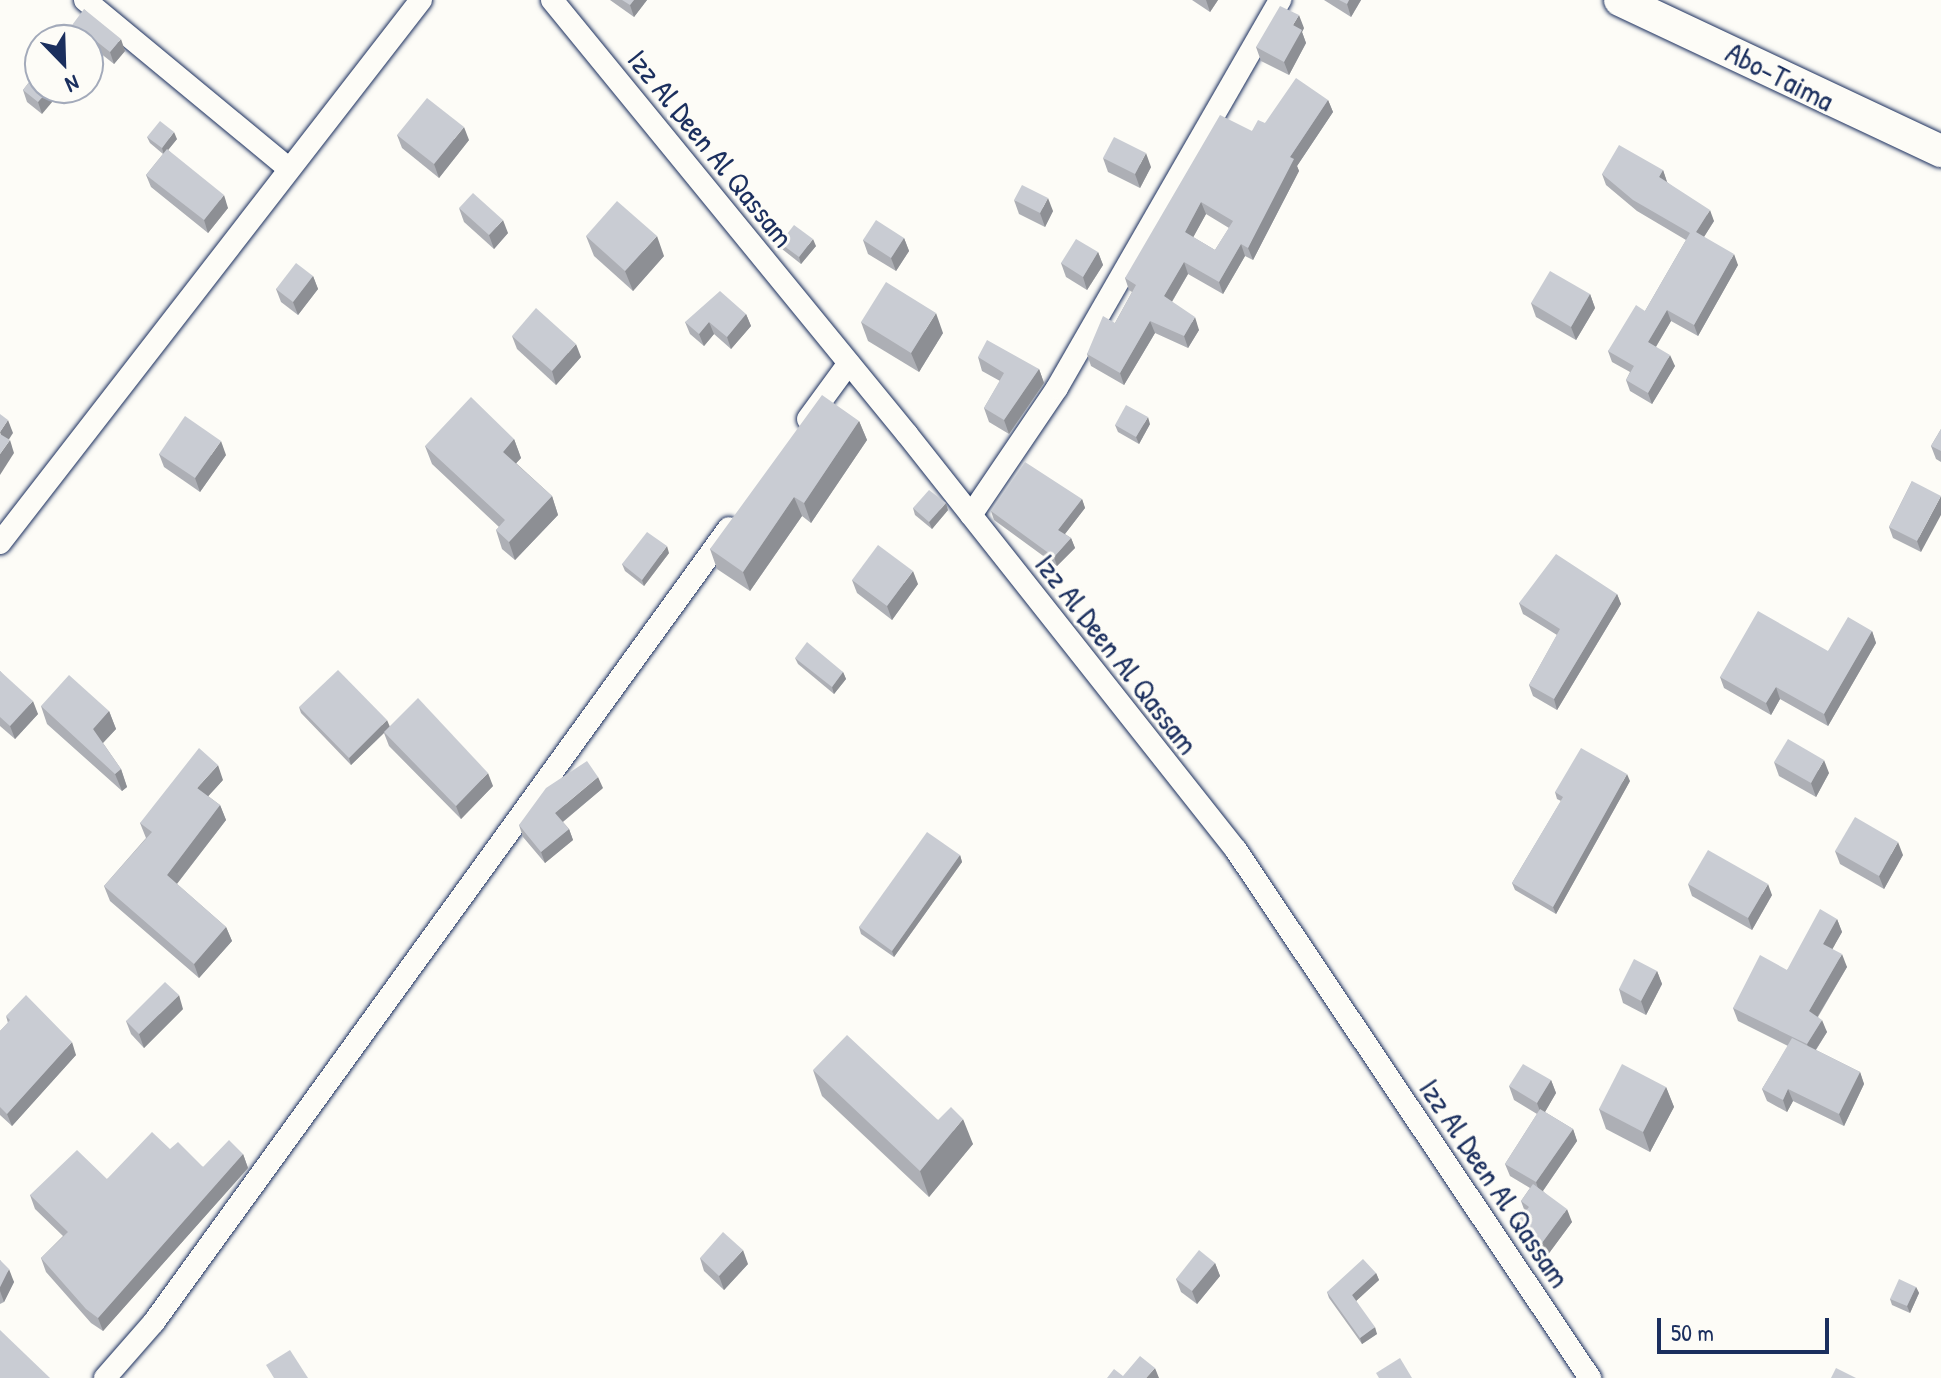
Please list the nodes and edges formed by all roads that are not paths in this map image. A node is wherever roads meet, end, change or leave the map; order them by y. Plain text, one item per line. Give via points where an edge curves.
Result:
1 (85, 0) edge
2 (421, 0) edge
3 (552, 0) edge
4 (1280, 0) edge
5 (1626, 1) edge
6 (1941, 151) edge
7 (287, 167) junction
8 (849, 363) junction
9 (794, 439) edge
10 (747, 503) edge
11 (971, 515) junction
12 (0, 543) edge
13 (105, 1378) edge
14 (1590, 1378) edge

1 - 7 street
2 - 7 street
3 - 8 street, Izz Al Deen Al Qassam
4 - 11 street via 1057,388
5 - 6 street, Abo-Taima
7 - 12 street
8 - 9 street
8 - 11 street, Izz Al Deen Al Qassam
10 - 13 street via 154,1322
11 - 14 street, Izz Al Deen Al Qassam via 1236,850

